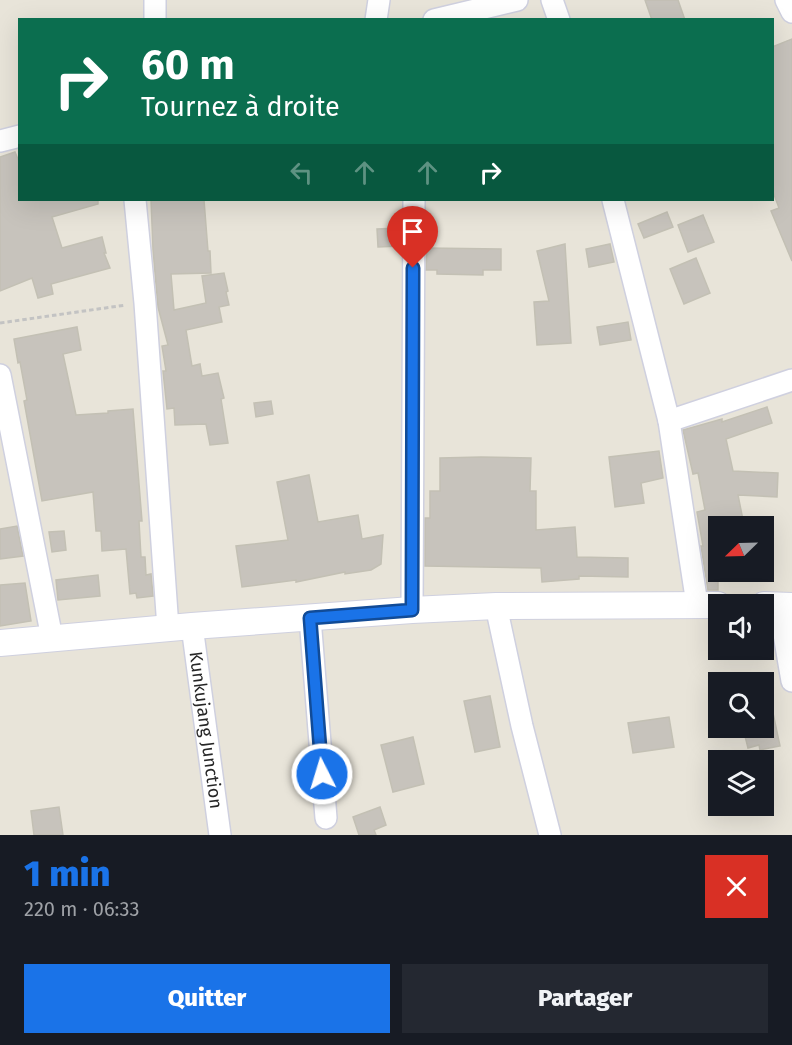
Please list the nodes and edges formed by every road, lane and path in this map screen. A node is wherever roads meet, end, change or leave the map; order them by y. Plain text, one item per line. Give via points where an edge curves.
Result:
1 (155, 0) edge
2 (379, 0) edge
3 (517, 0) edge
4 (552, 0) edge
5 (786, 0) edge
6 (792, 12) edge
7 (155, 18) edge
8 (376, 18) edge
9 (442, 18) edge
10 (558, 18) edge
11 (18, 136) edge
12 (0, 141) edge
13 (135, 201) edge
14 (414, 201) edge
15 (613, 201) edge
16 (146, 303) junction
17 (0, 323) edge
18 (0, 375) edge
19 (792, 380) edge
20 (669, 421) junction
21 (708, 604) edge
22 (496, 606) junction
23 (778, 606) edge
24 (412, 610) junction
25 (310, 618) junction
26 (180, 627) junction
27 (52, 638) junction
28 (0, 643) edge
29 (792, 681) edge
30 (326, 818) dead end
31 (220, 835) edge
32 (550, 835) edge

1 - 7 street
2 - 8 street
3 - 9 street
4 - 10 street
5 - 6 street
11 - 12 street
13 - 16 street, Kunkujang Junction
14 - 24 street
15 - 20 street
16 - 17 path
16 - 26 street, Kunkujang Junction
18 - 27 street
19 - 20 street
20 - 21 street
21 - 22 street
22 - 24 street
22 - 32 street
23 - 29 street
24 - 25 street
25 - 26 street
25 - 30 street
26 - 27 street
26 - 31 street, Kunkujang Junction
27 - 28 street

